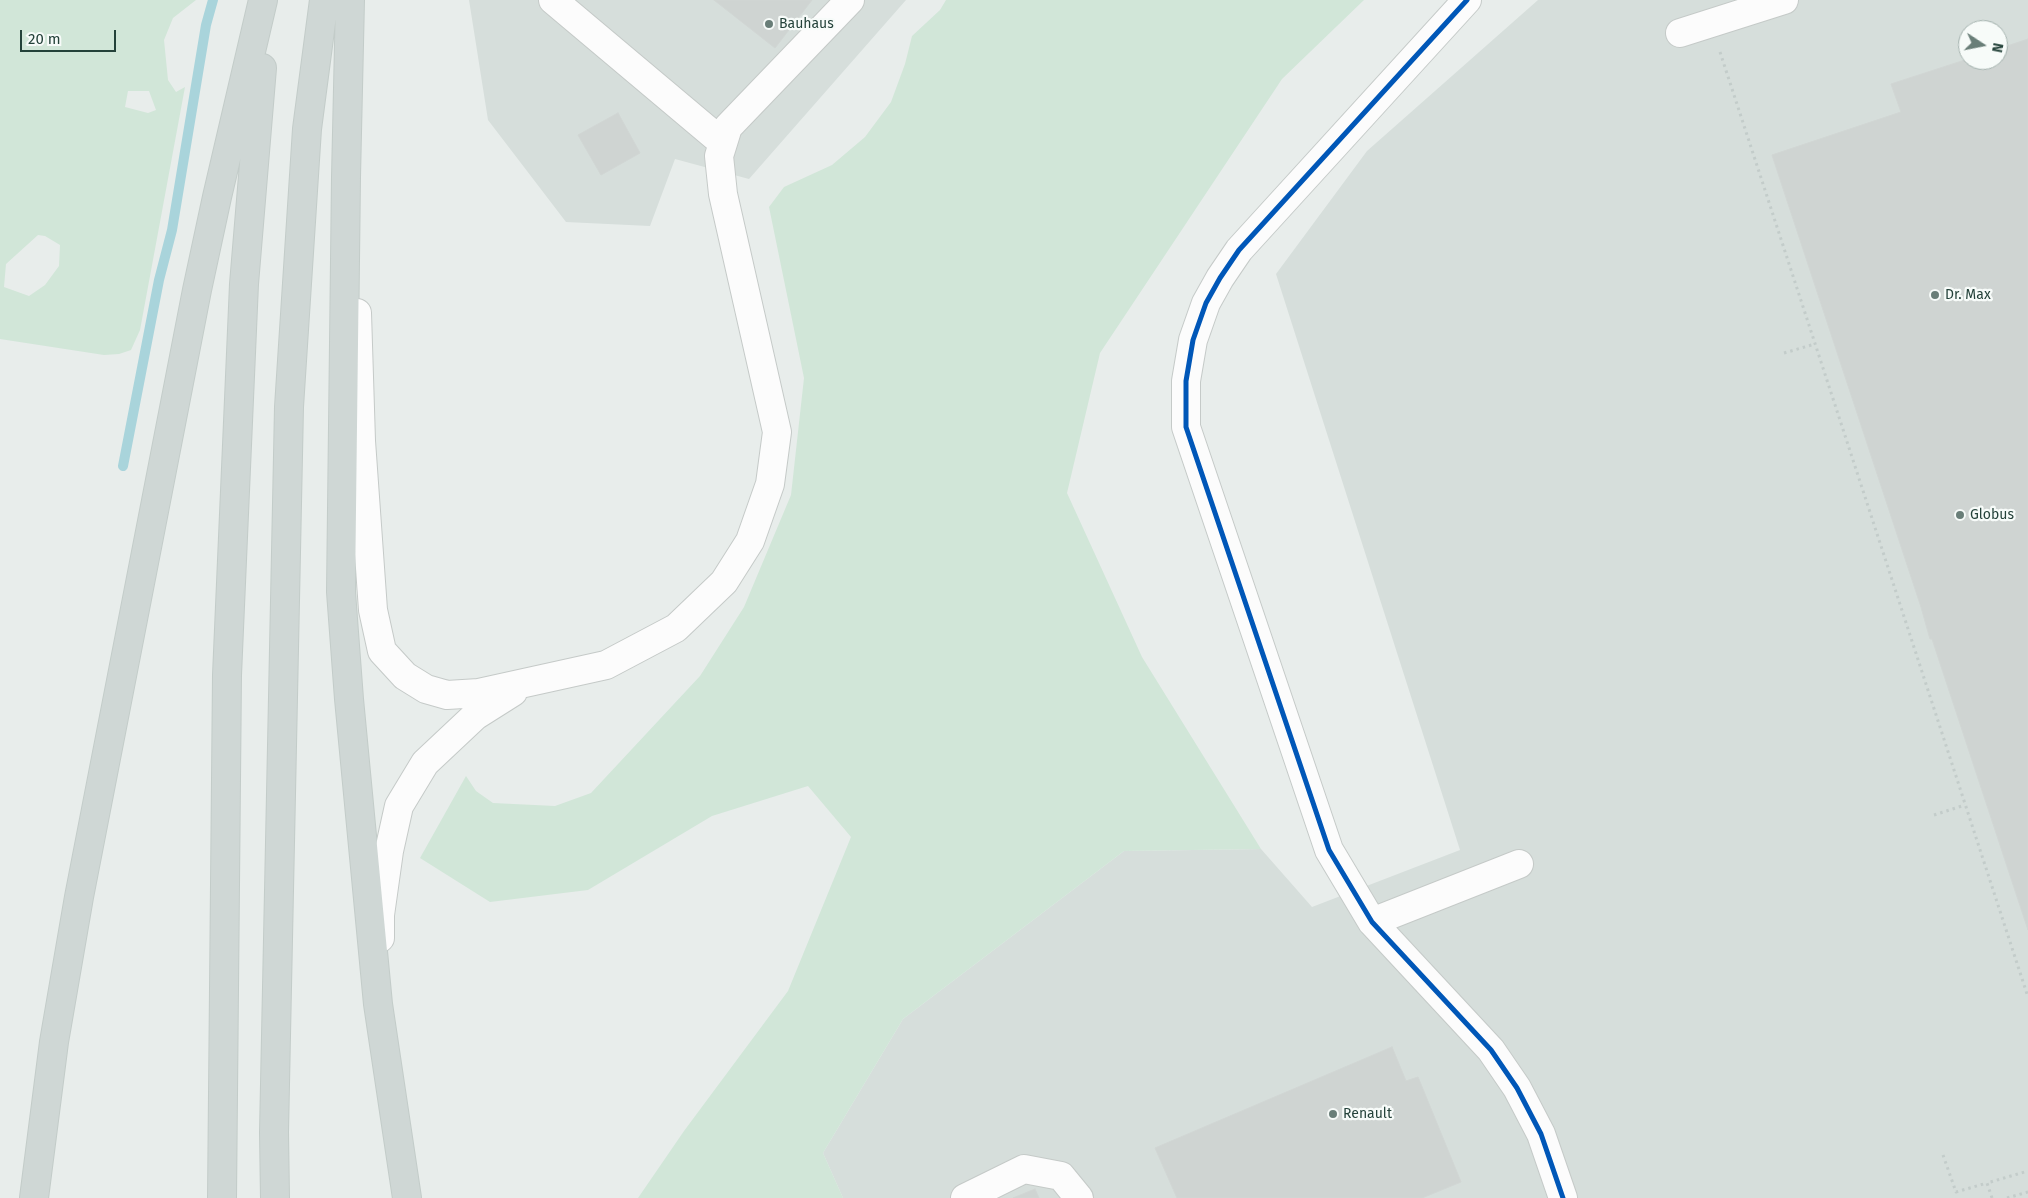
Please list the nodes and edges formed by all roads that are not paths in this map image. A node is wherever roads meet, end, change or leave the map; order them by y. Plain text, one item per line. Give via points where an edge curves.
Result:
1 (263, 0) edge
2 (271, 0) edge
3 (324, 0) edge
4 (553, 0) edge
5 (850, 0) edge
6 (1467, 0) edge
7 (1784, 0) edge
8 (350, 7) edge
9 (1680, 33) dead end
10 (723, 143) junction
11 (533, 680) junction
12 (1519, 864) dead end
13 (1372, 922) junction
14 (378, 1004) junction
15 (34, 1198) edge
16 (222, 1198) edge
17 (274, 1198) edge
18 (407, 1198) edge
19 (965, 1198) edge
20 (1079, 1198) edge
21 (1563, 1198) edge

1 - 15 main road via 199,280 79,897 54,1042
2 - 16 main road via 260,88 244,284 228,666
3 - 17 main road via 307,129 289,408
4 - 10 street
5 - 10 street via 728,127
6 - 13 street via 1239,250 1206,303 1192,340 1186,380 1186,427 1325,841
7 - 9 street
8 - 11 street via 358,166 357,335 361,441 373,610 382,651 405,676 426,689 448,695 479,693
8 - 14 main road via 341,592
10 - 11 street via 719,156 724,194 777,432 770,484 750,541 724,582 676,628 606,665
11 - 14 street via 475,716 425,763 399,806 380,915
12 - 13 street
13 - 21 street via 1491,1050 1517,1088 1541,1134
14 - 18 main road
19 - 20 street via 1024,1169 1060,1176

